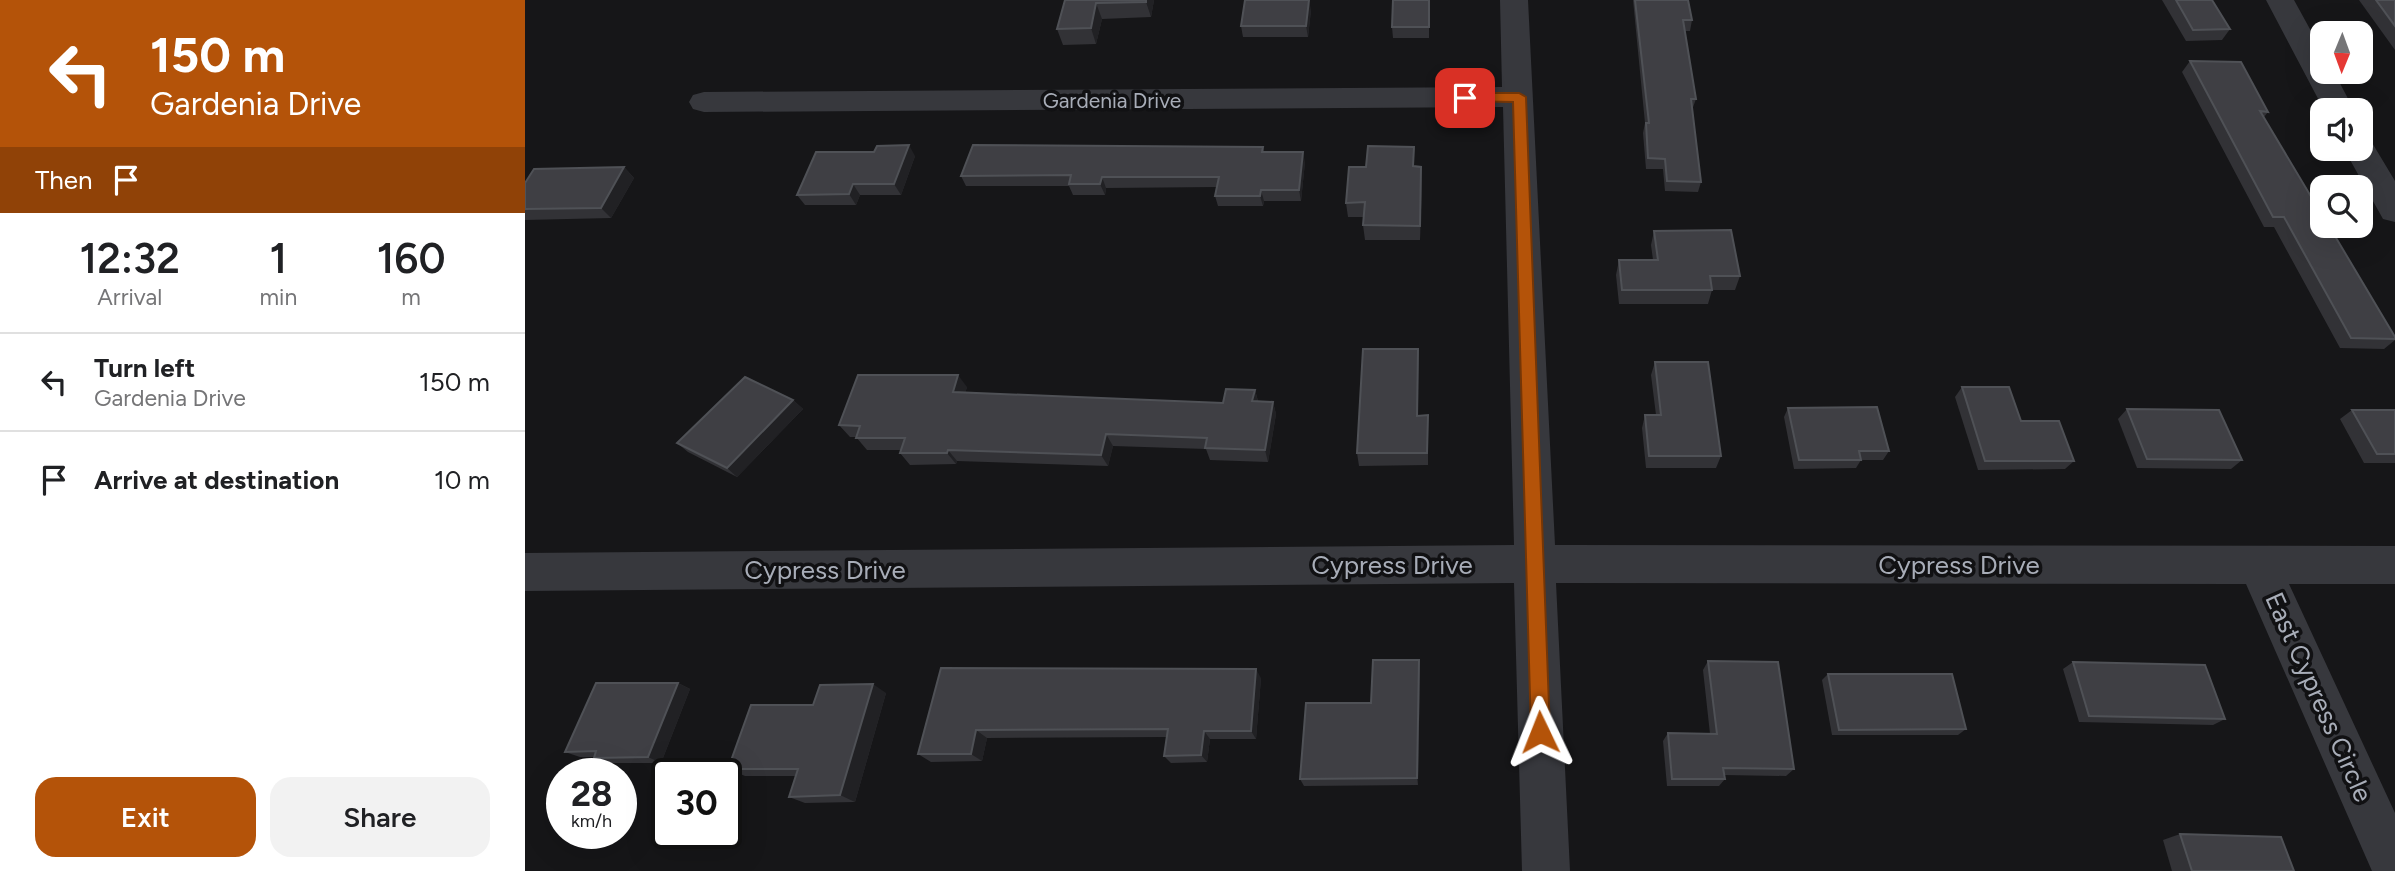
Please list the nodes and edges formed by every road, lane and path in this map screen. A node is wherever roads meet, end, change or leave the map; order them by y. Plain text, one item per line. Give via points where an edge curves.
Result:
1 (1514, 0) edge
2 (2280, 0) edge
3 (1519, 97) junction
4 (2333, 98) edge
5 (704, 102) dead end
6 (2367, 161) edge
7 (2395, 210) edge
8 (1534, 564) junction
9 (2259, 565) junction
10 (2395, 565) edge
11 (525, 572) edge
12 (2395, 867) edge
13 (1546, 871) edge

1 - 3 street
2 - 4 street
3 - 5 street, Gardenia Drive
3 - 8 street
6 - 7 street
8 - 9 street, Cypress Drive
8 - 11 street, Cypress Drive
8 - 13 street
9 - 10 street, Cypress Drive
9 - 12 street, East Cypress Circle

